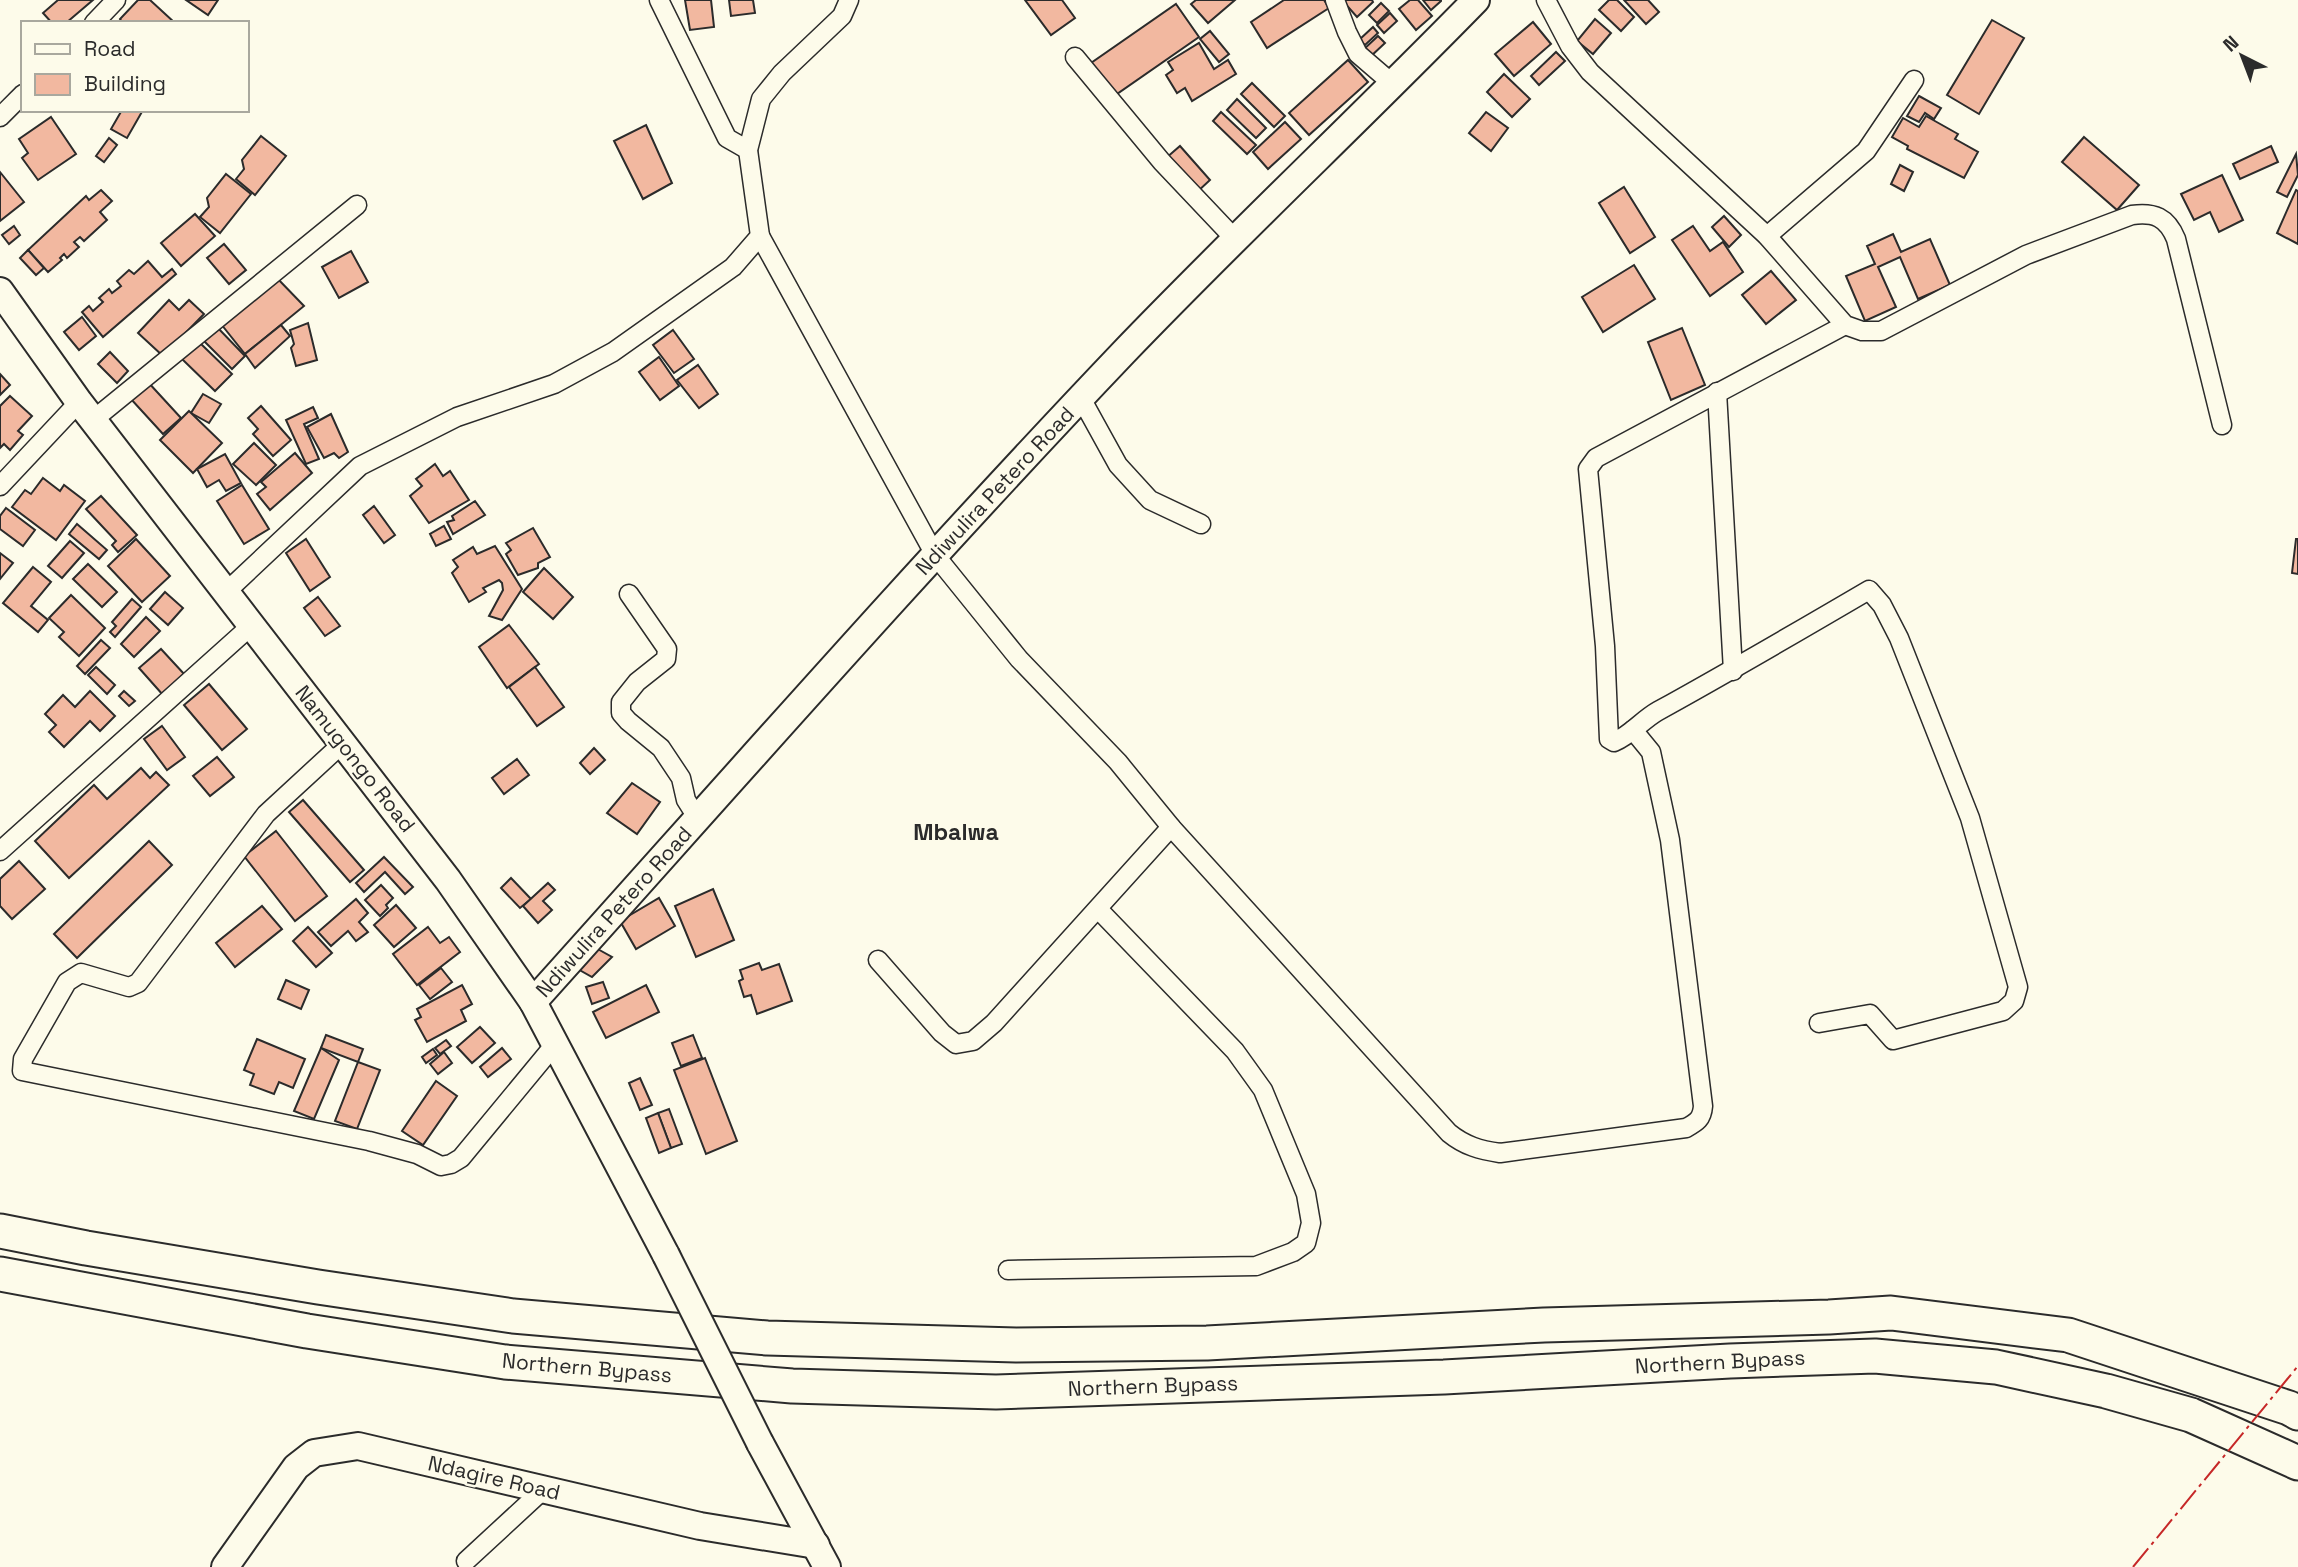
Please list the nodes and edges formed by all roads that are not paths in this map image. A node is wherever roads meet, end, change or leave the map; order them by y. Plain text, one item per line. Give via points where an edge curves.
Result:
1 (116, 0) edge
2 (659, 0) edge
3 (849, 0) edge
4 (1335, 0) edge
5 (1476, 0) edge
6 (1546, 0) edge
7 (96, 21) edge
8 (1075, 57) dead end
9 (1914, 80) dead end
10 (1394, 85) junction
11 (21, 96) edge
12 (0, 117) edge
13 (748, 150) junction
14 (357, 205) dead end
15 (760, 236) junction
16 (1767, 236) junction
17 (1234, 238) junction
18 (0, 291) edge
19 (1845, 325) junction
20 (1717, 392) junction
21 (1081, 398) junction
22 (86, 411) junction
23 (2222, 425) dead end
24 (0, 486) edge
25 (1201, 524) dead end
26 (935, 555) junction
27 (226, 592) junction
28 (629, 594) dead end
29 (252, 625) junction
30 (1733, 671) junction
31 (1633, 730) junction
32 (343, 743) junction
33 (698, 819) junction
34 (1171, 827) junction
35 (0, 851) edge
36 (1098, 909) junction
37 (878, 960) dead end
38 (533, 1002) junction
39 (1819, 1023) dead end
40 (556, 1043) junction
41 (0, 1231) edge
42 (1008, 1270) dead end
43 (0, 1274) edge
44 (2298, 1413) edge
45 (2298, 1463) edge
46 (544, 1489) junction
47 (821, 1556) edge
48 (466, 1561) dead end
49 (225, 1567) edge

1 - 7 street
2 - 13 street via 727,138
3 - 13 street via 842,16 761,99
4 - 10 street via 1358,54
5 - 10 street, Ndiwulira Petero Road
6 - 16 street via 1570,46 1590,72
8 - 17 street via 1162,162
9 - 16 street via 1866,150
10 - 17 street, Ndiwulira Petero Road
11 - 12 street
13 - 15 street
14 - 22 street
15 - 26 street
15 - 27 street via 733,267 613,352 554,384 457,417 360,466
16 - 19 street
17 - 21 street, Ndiwulira Petero Road
18 - 22 street, Namugongo Road
19 - 20 street
19 - 23 street via 1881,331 2026,255 2148,213 2170,226 2176,239
20 - 30 street
20 - 31 street via 1596,458 1588,469 1606,665 1607,732 1614,742
21 - 25 street via 1118,466 1150,500
21 - 26 street, Ndiwulira Petero Road
22 - 24 street
22 - 27 street, Namugongo Road
26 - 33 street, Ndiwulira Petero Road
26 - 34 street via 1019,659 1118,762
27 - 29 street, Namugongo Road
28 - 33 street via 667,649 666,659 621,702 621,713 661,748 681,778 686,800
29 - 32 street, Namugongo Road
29 - 35 street
30 - 31 street via 1649,716
30 - 39 street via 1869,590 1899,638 1969,818 2018,987 2014,1001 2003,1011 1893,1040 1870,1014
31 - 34 street via 1651,752 1670,841 1703,1106 1702,1116 1686,1128 1500,1153 1461,1143
32 - 38 street, Namugongo Road via 448,880
32 - 40 street via 266,814 138,983 129,987 81,973 67,982 23,1059 22,1071 369,1141 441,1166 461,1158
33 - 38 street, Ndiwulira Petero Road
34 - 36 street
36 - 37 street via 973,1041 956,1044 942,1033
36 - 42 street via 1234,1051 1263,1090 1306,1194 1311,1223 1306,1242 1256,1266
38 - 40 street, Namugongo Road
40 - 47 street, Namugongo Road, bridge
41 - 44 highway, Northern Bypass via 513,1316 767,1338 1016,1345 1208,1343 1891,1313 2068,1335
43 - 45 highway, Northern Bypass via 505,1362 792,1386 1009,1391 1444,1377 1875,1356 1996,1367 2106,1391 2192,1415
46 - 47 street, Ndagire Road
46 - 48 street
46 - 49 street, Ndagire Road via 358,1446 314,1453 296,1467

